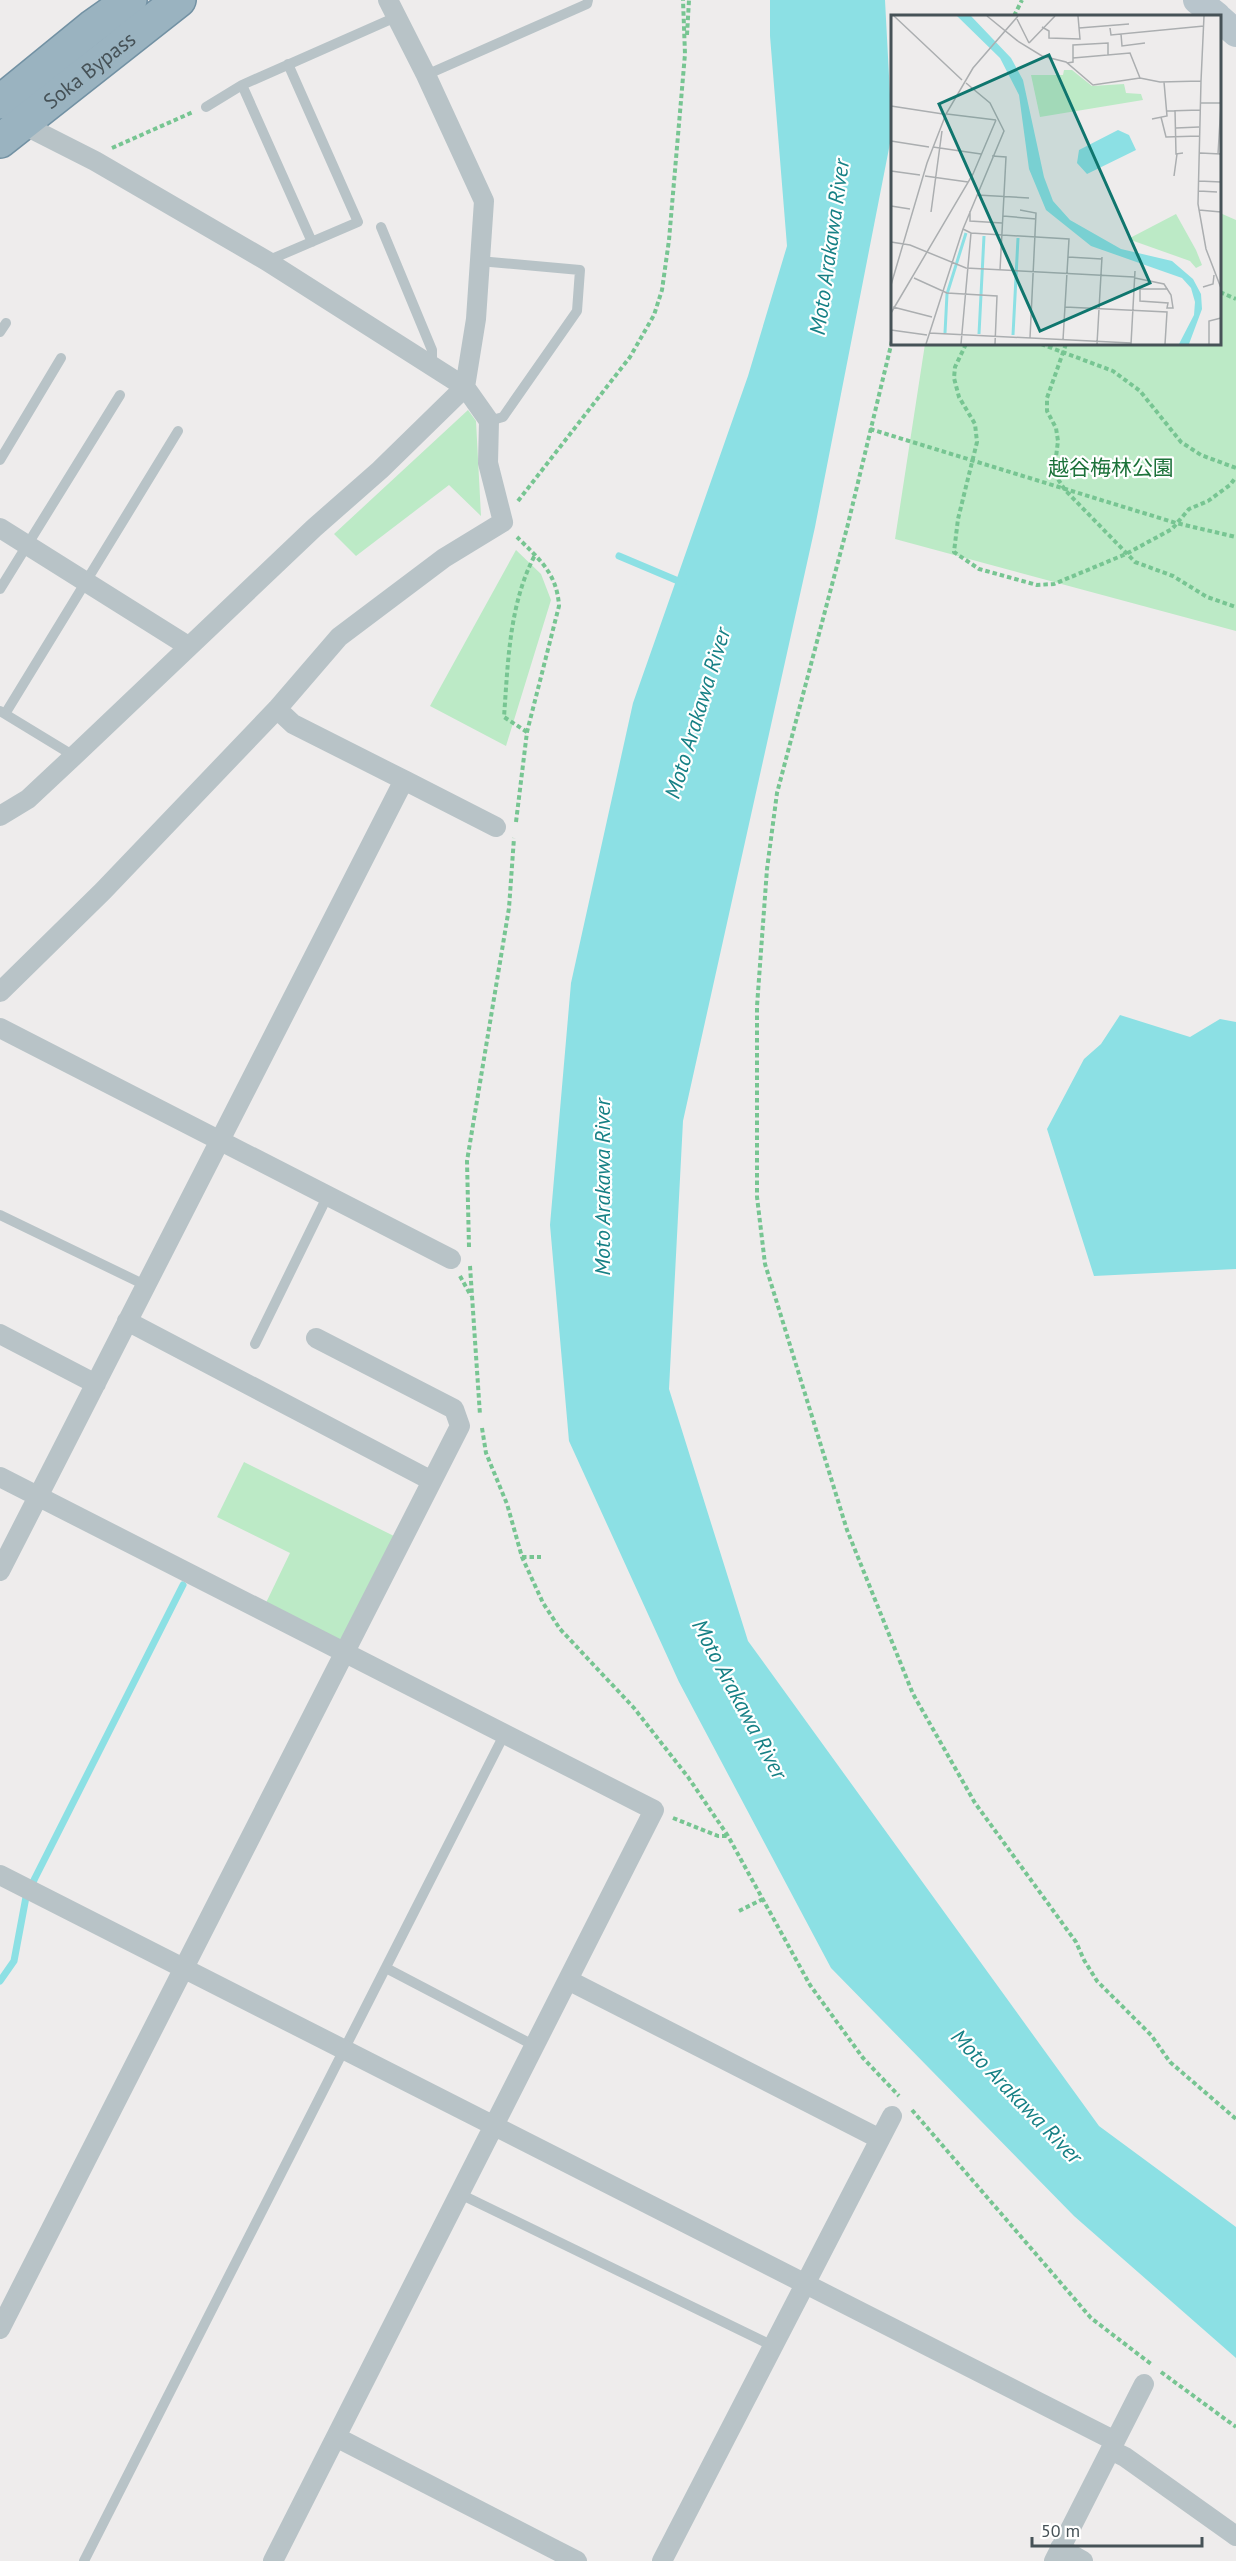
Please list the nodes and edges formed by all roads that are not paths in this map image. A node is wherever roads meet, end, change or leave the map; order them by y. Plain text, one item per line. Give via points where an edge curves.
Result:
1 (130, 0) edge
2 (178, 0) edge
3 (588, 0) edge
4 (1197, 0) edge
5 (392, 9) edge
6 (1214, 15) edge
7 (1221, 20) edge
8 (1236, 33) edge
9 (288, 64) junction
10 (426, 75) junction
11 (242, 85) junction
12 (206, 107) road end
13 (7, 122) edge
14 (381, 227) dead end
15 (312, 242) junction
16 (267, 261) junction
17 (479, 261) junction
18 (61, 358) dead end
19 (432, 368) junction
20 (465, 387) junction
21 (120, 395) dead end
22 (489, 421) junction
23 (178, 431) dead end
24 (0, 460) edge
25 (0, 528) edge
26 (27, 545) junction
27 (85, 582) junction
28 (0, 589) edge
29 (188, 646) junction
30 (277, 709) junction
31 (2, 712) edge
32 (74, 756) junction
33 (404, 780) junction
34 (0, 816) edge
35 (496, 827) dead end
36 (0, 992) edge
37 (0, 1028) edge
38 (220, 1139) junction
39 (328, 1195) junction
40 (0, 1215) edge
41 (460, 1259) road end
42 (146, 1285) junction
43 (127, 1322) junction
44 (0, 1334) edge
45 (316, 1338) dead end
46 (255, 1344) dead end
47 (96, 1384) junction
48 (0, 1478) edge
49 (432, 1481) junction
50 (38, 1497) junction
51 (0, 1571) edge
52 (344, 1654) junction
53 (504, 1735) junction
54 (0, 1875) edge
55 (386, 1968) junction
56 (183, 1969) junction
57 (568, 1980) junction
58 (535, 2046) junction
59 (345, 2050) junction
60 (892, 2116) dead end
61 (494, 2126) junction
62 (880, 2139) junction
63 (460, 2194) junction
64 (805, 2284) junction
65 (0, 2329) edge
66 (773, 2346) junction
67 (1144, 2384) dead end
68 (336, 2437) junction
69 (1113, 2446) junction
70 (1236, 2536) edge
71 (1057, 2555) edge
72 (84, 2561) edge
73 (273, 2561) edge
74 (577, 2561) edge
75 (662, 2561) edge
76 (1083, 2561) edge

1 - 13 highway, Soka Bypass
2 - 13 highway, Soka Bypass
3 - 10 lane via 587,4
4 - 6 main road
5 - 9 lane
5 - 10 street
7 - 8 main road
9 - 11 lane
9 - 15 lane via 358,222
10 - 17 street via 484,201
11 - 12 lane
11 - 15 lane
13 - 16 street via 94,161
14 - 19 lane via 432,350
15 - 16 lane
16 - 19 street
17 - 20 street via 476,319
17 - 22 lane via 580,270 577,311 503,417
18 - 24 lane
19 - 20 street
20 - 22 street
20 - 29 street
21 - 26 lane
22 - 30 street via 488,464 503,522 444,558 339,637
23 - 27 lane
25 - 26 street
26 - 27 street
26 - 28 lane
27 - 29 street
27 - 31 lane
29 - 32 street via 174,664
30 - 33 street via 293,724
30 - 36 street via 104,891
31 - 32 lane
32 - 34 street via 28,799
33 - 35 street
33 - 38 street
37 - 38 street
38 - 39 street
38 - 42 street
39 - 41 street
39 - 46 lane
40 - 42 lane
42 - 43 street
43 - 47 street
43 - 49 street
44 - 47 street
45 - 49 street via 454,1409 460,1426
47 - 50 street
48 - 50 street
49 - 52 street
50 - 51 street
50 - 52 street
52 - 53 street
52 - 56 street
53 - 55 lane
53 - 57 street via 654,1810
54 - 56 street
55 - 58 lane
55 - 59 lane
56 - 59 street
56 - 65 street
57 - 58 street
57 - 62 street
58 - 61 street
59 - 61 street
59 - 72 lane
60 - 62 street
61 - 63 street
61 - 64 street
62 - 64 street
63 - 66 lane
63 - 68 street
64 - 66 street
64 - 69 street
66 - 75 street
67 - 69 street
68 - 73 street
68 - 74 street
69 - 70 street
69 - 71 street
71 - 76 street

